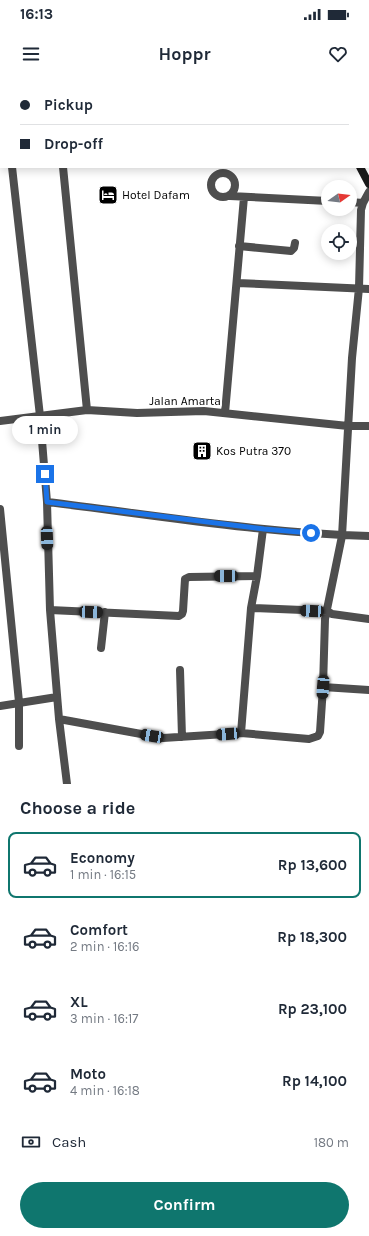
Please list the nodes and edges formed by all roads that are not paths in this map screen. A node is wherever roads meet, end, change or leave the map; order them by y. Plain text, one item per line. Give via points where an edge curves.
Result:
1 (12, 168) edge
2 (63, 168) edge
3 (361, 168) edge
4 (224, 170) edge
5 (369, 184) edge
6 (369, 192) edge
7 (230, 196) junction
8 (244, 197) junction
9 (321, 201) edge
10 (357, 203) edge
11 (363, 203) junction
12 (295, 243) dead end
13 (239, 246) junction
14 (237, 282) junction
15 (359, 288) junction
16 (369, 288) edge
17 (87, 410) junction
18 (225, 413) junction
19 (40, 416) junction
20 (0, 421) edge
21 (348, 426) junction
22 (369, 426) edge
23 (47, 502) junction
24 (0, 510) edge
25 (263, 529) junction
26 (342, 536) junction
27 (369, 536) edge
28 (257, 576) junction
29 (251, 608) junction
30 (50, 610) junction
31 (105, 612) junction
32 (327, 612) junction
33 (369, 619) edge
34 (101, 648) dead end
35 (180, 670) dead end
36 (323, 687) junction
37 (369, 690) edge
38 (57, 697) junction
39 (19, 702) junction
40 (0, 706) edge
41 (59, 719) junction
42 (241, 733) junction
43 (182, 737) junction
44 (19, 746) dead end
45 (67, 784) edge

1 - 19 street
2 - 17 street
3 - 5 main road
4 - 7 street via 235,182
4 - 7 street via 213,178 210,186 214,194 221,198
6 - 11 street
7 - 8 street
8 - 9 street
8 - 13 street
10 - 11 street
11 - 15 street
12 - 13 street via 291,251
13 - 14 street
14 - 15 street
14 - 18 street
15 - 16 street
15 - 21 street
17 - 18 street, Jalan Amarta
17 - 19 street, Jalan Amarta
18 - 21 street, Jalan Amarta
19 - 20 street, Jalan Amarta
19 - 23 street
21 - 22 street, Jalan Amarta
21 - 26 street
23 - 25 street
23 - 30 street
24 - 39 street
25 - 26 street
25 - 28 street
26 - 27 street
26 - 32 street
28 - 29 street
28 - 31 street via 185,579 183,611 178,616
29 - 32 street
29 - 42 street
30 - 31 street
30 - 38 street
31 - 34 street
32 - 33 street
32 - 36 street
35 - 43 street
36 - 37 street
36 - 42 street via 320,732 315,738
38 - 39 street
38 - 41 street
39 - 40 street
39 - 44 street
41 - 43 street via 163,738
41 - 45 street
42 - 43 street

